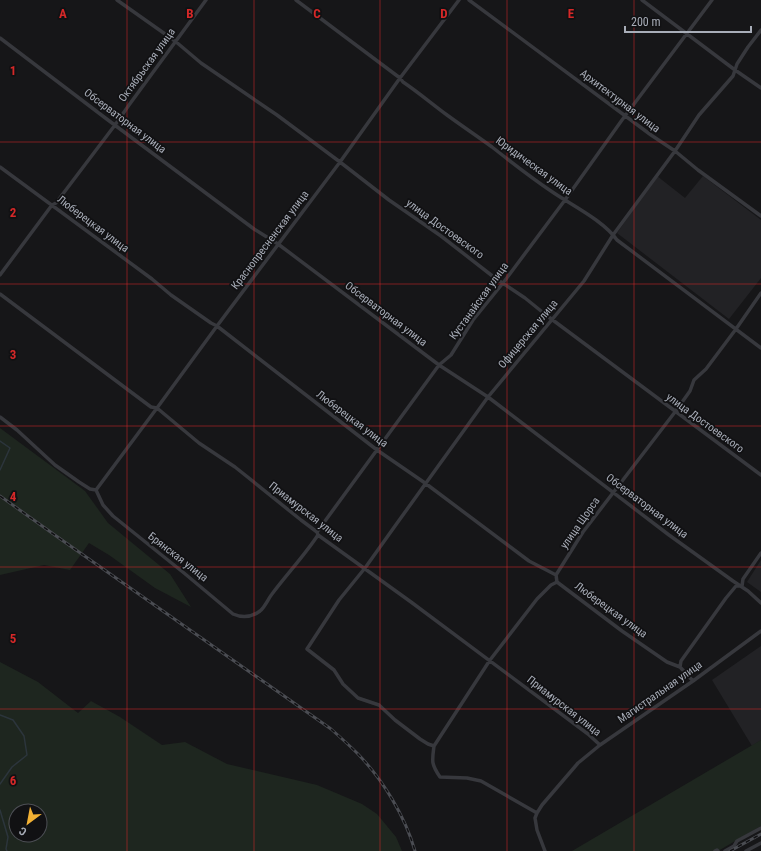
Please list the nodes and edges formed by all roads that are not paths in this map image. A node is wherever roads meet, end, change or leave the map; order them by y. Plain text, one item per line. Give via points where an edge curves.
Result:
1 (117, 0) edge
2 (206, 0) edge
3 (296, 0) edge
4 (459, 0) edge
5 (469, 0) edge
6 (642, 0) edge
7 (712, 0) edge
8 (761, 30) edge
9 (687, 34) junction
10 (0, 38) edge
11 (175, 41) junction
12 (735, 70) junction
13 (400, 78) junction
14 (761, 88) edge
15 (626, 116) junction
16 (116, 125) junction
17 (675, 151) junction
18 (340, 162) junction
19 (0, 167) edge
20 (565, 200) junction
21 (52, 205) junction
22 (761, 216) edge
23 (613, 235) junction
24 (278, 244) junction
25 (0, 274) edge
26 (503, 283) junction
27 (761, 293) edge
28 (0, 294) edge
29 (551, 319) junction
30 (217, 326) junction
31 (736, 329) junction
32 (761, 348) edge
33 (439, 365) junction
34 (488, 397) junction
35 (157, 408) junction
36 (675, 412) junction
37 (0, 417) edge
38 (377, 450) junction
39 (761, 475) edge
40 (425, 483) junction
41 (96, 490) junction
42 (614, 492) junction
43 (318, 533) junction
44 (761, 554) edge
45 (364, 568) junction
46 (556, 575) junction
47 (557, 582) junction
48 (742, 586) junction
49 (761, 603) edge
50 (261, 611) joint
51 (761, 631) edge
52 (490, 660) junction
53 (680, 667) junction
54 (693, 681) junction
55 (600, 745) junction
56 (434, 746) junction
57 (536, 813) junction
58 (761, 828) edge
59 (761, 843) edge
60 (545, 851) edge
61 (715, 851) edge
62 (718, 851) edge
63 (725, 851) edge
64 (746, 851) edge

1 - 11 street, улица Достоевского
2 - 11 street, Октябрьская улица
3 - 13 street, Юридическая улица
4 - 13 street, Краснопресненская улица
5 - 15 street, Архитектурная улица
6 - 9 street
7 - 9 street, Кустанайская улица
8 - 12 street, Офицерская улица
9 - 12 street
9 - 15 street, Кустанайская улица
10 - 16 street, Обсерваторная улица
11 - 16 street, Октябрьская улица
11 - 18 street, улица Достоевского
12 - 14 street
12 - 17 street, Офицерская улица via 733,76 699,115
13 - 18 street, Краснопресненская улица
13 - 20 street, Юридическая улица
15 - 17 street, Архитектурная улица
15 - 20 street, Кустанайская улица
16 - 21 street, Октябрьская улица
16 - 24 street, Обсерваторная улица via 254,229
17 - 22 street, Архитектурная улица
17 - 23 street, Офицерская улица
18 - 24 street, Краснопресненская улица
18 - 26 street, улица Достоевского
19 - 21 street, Люберецкая улица
20 - 23 street, Юридическая улица via 607,228
20 - 26 street, Кустанайская улица
21 - 25 street, Октябрьская улица
21 - 30 street, Люберецкая улица
23 - 29 street, Офицерская улица via 584,280
23 - 31 street, Юридическая улица
24 - 30 street, Краснопресненская улица
24 - 33 street, Обсерваторная улица
26 - 29 street, улица Достоевского
26 - 33 street, Кустанайская улица via 473,320 451,355
27 - 31 street, улица Щорса
28 - 35 street, Приамурская улица via 151,407
29 - 34 street, Офицерская улица
29 - 36 street, улица Достоевского
30 - 35 street, Краснопресненская улица
30 - 38 street, Люберецкая улица
31 - 32 street, Юридическая улица
31 - 36 street, улица Щорса via 694,380 690,391
33 - 34 street, Обсерваторная улица
33 - 38 street, Кустанайская улица
34 - 40 street, Офицерская улица
34 - 42 street, Обсерваторная улица
35 - 41 street, Краснопресненская улица
35 - 43 street, Приамурская улица
36 - 39 street, улица Достоевского
36 - 42 street, улица Щорса
37 - 41 street via 55,465 90,489
38 - 40 street, Люберецкая улица
38 - 43 street, Кустанайская улица
40 - 45 street, Офицерская улица
40 - 46 street, Люберецкая улица via 529,561
41 - 50 street, Брянская улица via 103,505 113,516 234,614 243,617
42 - 46 street, улица Щорса via 583,532
42 - 48 street, Обсерваторная улица via 669,535
43 - 45 street, Приамурская улица
43 - 50 street, Кустанайская улица
44 - 48 street via 743,578
45 - 52 street, Приамурская улица
45 - 56 street, Офицерская улица via 339,600 307,649 334,670 343,684 358,698 379,705 420,739
46 - 47 street
47 - 52 street via 537,599
47 - 53 street, Люберецкая улица via 622,631 667,662
48 - 49 street, Обсерваторная улица
48 - 53 street via 736,586 726,598 681,661
51 - 54 street, Магистральная улица
52 - 55 street, Приамурская улица
52 - 56 street
53 - 54 street, Люберецкая улица
54 - 55 street, Магистральная улица
55 - 57 street, Магистральная улица via 578,763
56 - 57 street via 432,761 440,777 482,781
57 - 60 street via 537,830
58 - 63 street
59 - 64 street
61 - 62 street

